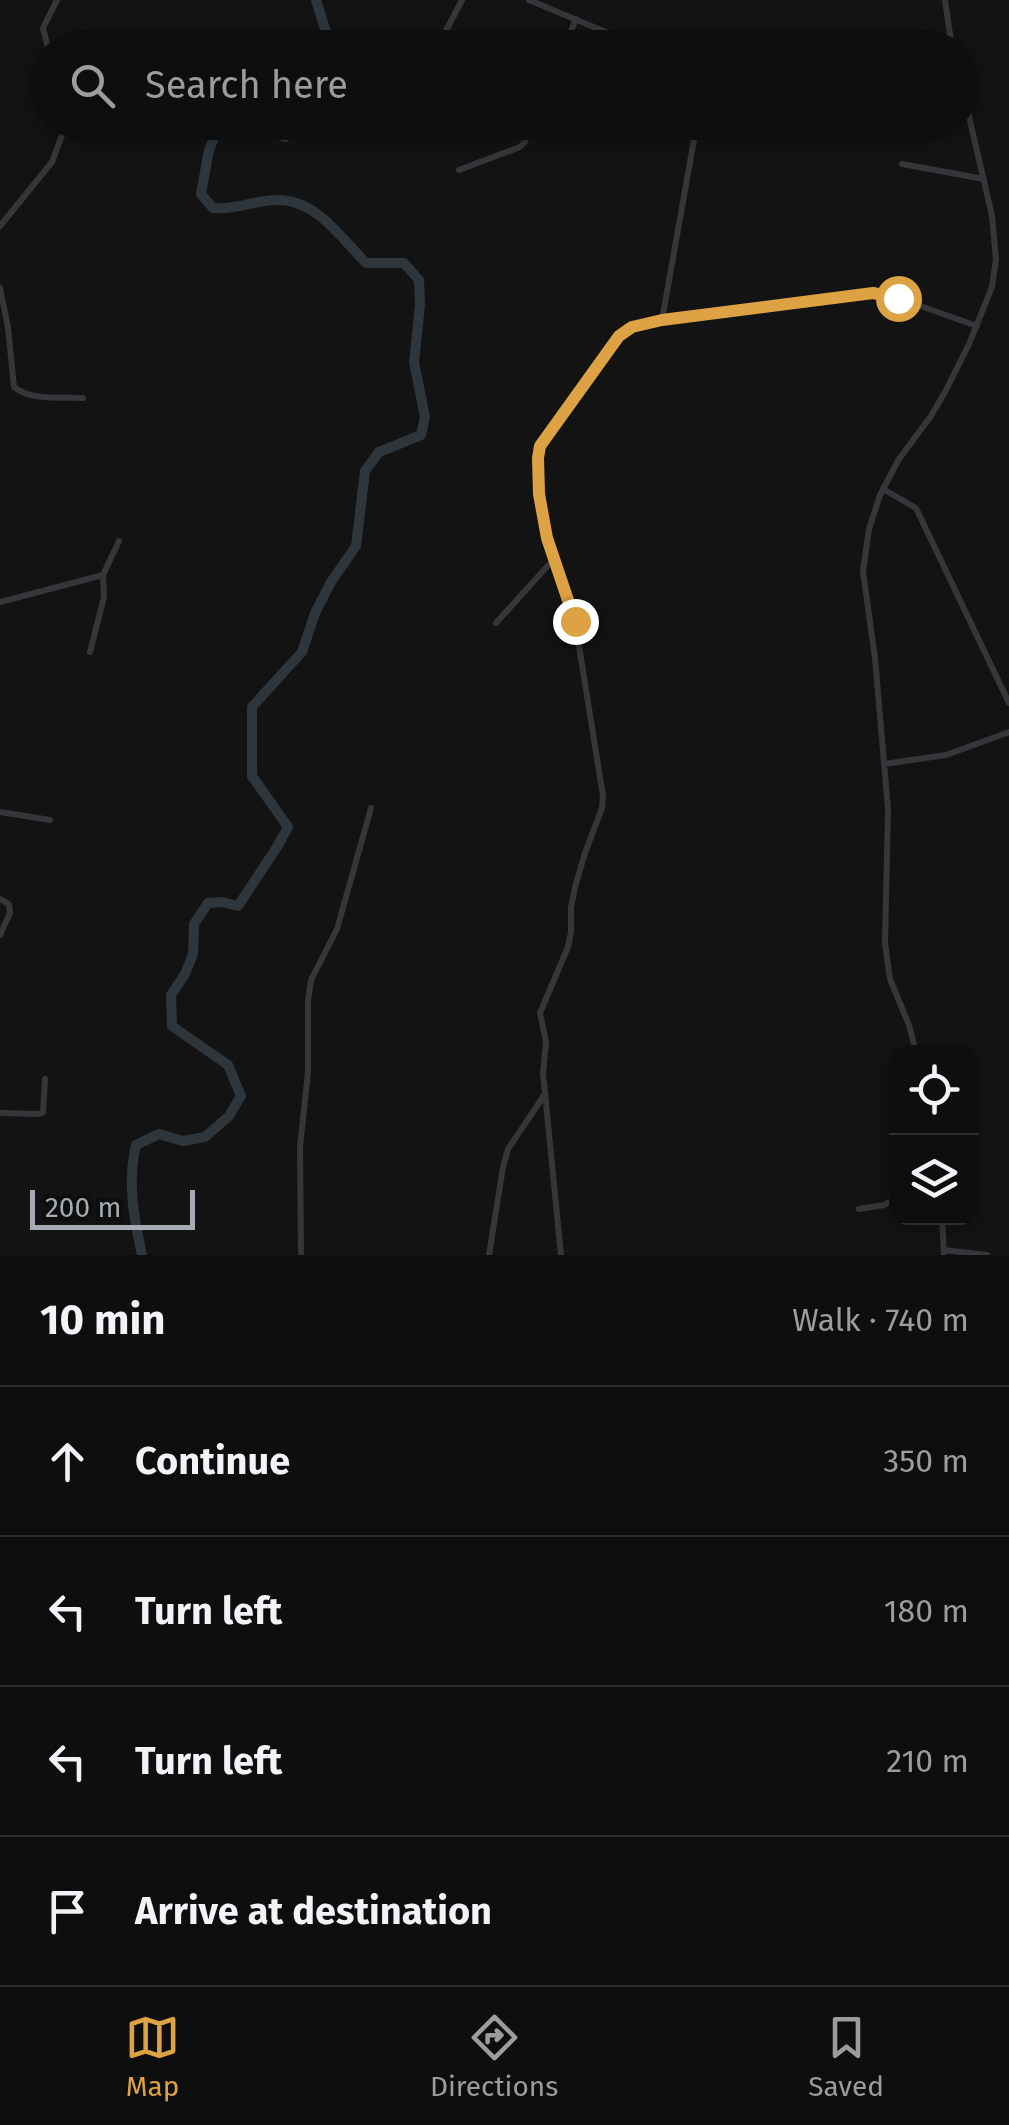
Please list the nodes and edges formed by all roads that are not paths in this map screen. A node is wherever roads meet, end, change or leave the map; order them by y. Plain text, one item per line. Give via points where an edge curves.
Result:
1 (57, 0) edge
2 (462, 0) edge
3 (529, 0) edge
4 (946, 0) edge
5 (576, 20) junction
6 (44, 30) edge
7 (446, 30) edge
8 (572, 30) edge
9 (600, 30) edge
10 (950, 30) edge
11 (60, 140) edge
12 (525, 140) edge
13 (694, 140) edge
14 (975, 140) edge
15 (902, 164) dead end
16 (459, 170) dead end
17 (984, 179) junction
18 (0, 226) edge
19 (0, 288) edge
20 (662, 320) junction
21 (977, 326) junction
22 (83, 398) dead end
23 (883, 489) junction
24 (120, 542) dead end
25 (554, 559) junction
26 (103, 576) junction
27 (0, 602) edge
28 (496, 623) dead end
29 (90, 652) dead end
30 (1009, 703) edge
31 (1009, 732) edge
32 (884, 764) junction
33 (371, 808) dead end
34 (0, 812) edge
35 (50, 820) dead end
36 (0, 899) edge
37 (0, 935) edge
38 (914, 1045) edge
39 (46, 1079) dead end
40 (546, 1093) junction
41 (0, 1114) edge
42 (889, 1202) edge
43 (858, 1209) dead end
44 (942, 1225) edge
45 (944, 1252) edge
46 (301, 1255) edge
47 (489, 1255) edge
48 (561, 1255) edge
49 (987, 1255) edge

1 - 6 street
2 - 7 street
3 - 5 street
4 - 10 street
5 - 8 street
5 - 9 street
11 - 18 street via 52,162
12 - 16 street
13 - 20 street
14 - 17 street
15 - 17 street
17 - 21 street via 996,259
19 - 22 street via 14,388 28,396
20 - 21 street via 873,293
20 - 25 street via 619,336 540,446 539,494
21 - 23 street via 932,416
23 - 30 street via 916,508
23 - 32 street via 863,571
24 - 26 street
25 - 28 street
25 - 40 street via 575,621 603,796 575,887 568,946 540,1013
26 - 27 street
26 - 29 street
31 - 32 street via 946,755
32 - 38 street via 884,943
33 - 46 street via 337,928 311,980
34 - 35 street
36 - 37 street via 10,913
39 - 41 street via 43,1112
40 - 47 street via 508,1149
40 - 48 street
42 - 43 street
44 - 45 street
45 - 49 street

